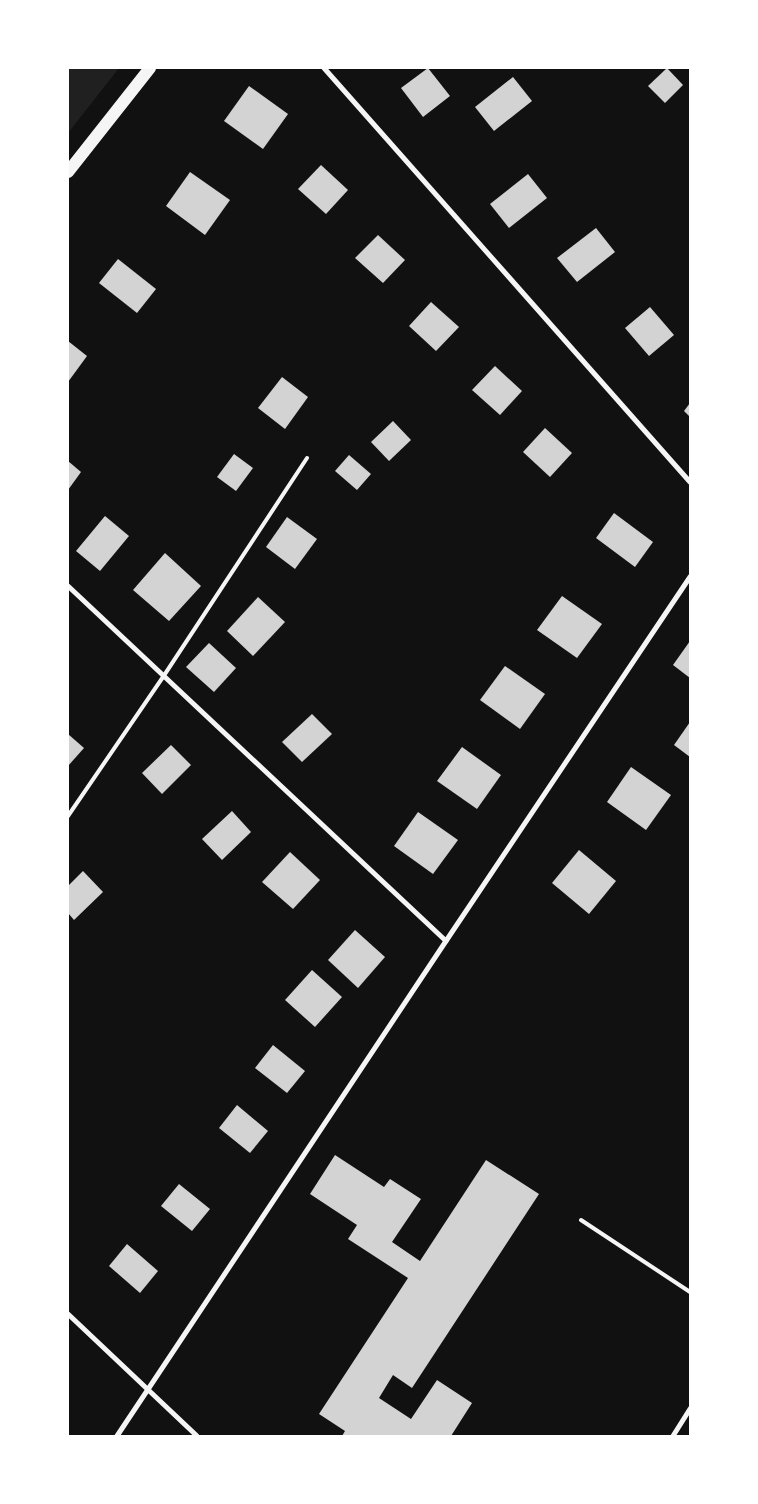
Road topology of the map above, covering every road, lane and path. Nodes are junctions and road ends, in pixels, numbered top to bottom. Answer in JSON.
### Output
{"nodes":[{"id":1,"x":150,"y":68,"type":"edge"},
{"id":2,"x":324,"y":68,"type":"edge"},
{"id":3,"x":68,"y":172,"type":"edge"},
{"id":4,"x":308,"y":458,"type":"dead end"},
{"id":5,"x":690,"y":482,"type":"edge"},
{"id":6,"x":690,"y":578,"type":"edge"},
{"id":7,"x":68,"y":586,"type":"edge"},
{"id":8,"x":163,"y":677,"type":"junction"},
{"id":9,"x":68,"y":816,"type":"edge"},
{"id":10,"x":446,"y":941,"type":"junction"},
{"id":11,"x":581,"y":1220,"type":"dead end"},
{"id":12,"x":690,"y":1292,"type":"edge"},
{"id":13,"x":68,"y":1314,"type":"edge"},
{"id":14,"x":149,"y":1390,"type":"junction"},
{"id":15,"x":690,"y":1409,"type":"edge"},
{"id":16,"x":117,"y":1436,"type":"edge"},
{"id":17,"x":197,"y":1436,"type":"edge"},
{"id":18,"x":673,"y":1436,"type":"edge"}],
"edges":[{"from":1,"to":3,"type":"main road"},
{"from":2,"to":5,"type":"street"},
{"from":4,"to":8,"type":"lane"},
{"from":6,"to":10,"type":"street"},
{"from":7,"to":8,"type":"street"},
{"from":8,"to":9,"type":"lane"},
{"from":8,"to":10,"type":"street"},
{"from":10,"to":14,"type":"street"},
{"from":11,"to":12,"type":"lane"},
{"from":13,"to":14,"type":"street"},
{"from":14,"to":16,"type":"street"},
{"from":14,"to":17,"type":"street"},
{"from":15,"to":18,"type":"street"}]}
